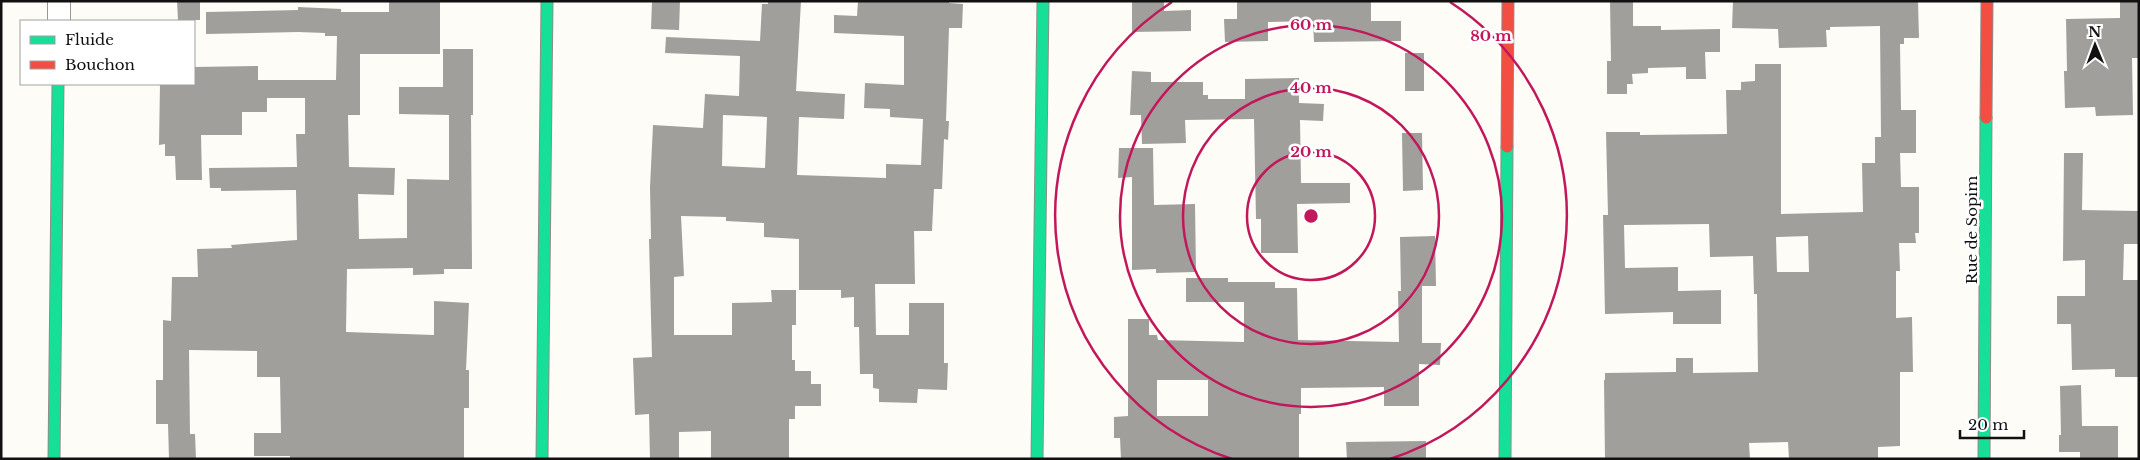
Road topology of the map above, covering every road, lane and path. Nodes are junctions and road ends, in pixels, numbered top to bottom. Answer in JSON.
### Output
{"nodes":[{"id":1,"x":59,"y":1,"type":"edge"},
{"id":2,"x":547,"y":1,"type":"edge"},
{"id":3,"x":1043,"y":1,"type":"edge"},
{"id":4,"x":1508,"y":1,"type":"edge"},
{"id":5,"x":1987,"y":1,"type":"edge"},
{"id":6,"x":58,"y":20,"type":"edge"},
{"id":7,"x":58,"y":85,"type":"edge"},
{"id":8,"x":54,"y":459,"type":"edge"},
{"id":9,"x":542,"y":459,"type":"edge"},
{"id":10,"x":1037,"y":459,"type":"edge"},
{"id":11,"x":1505,"y":459,"type":"edge"},
{"id":12,"x":1984,"y":459,"type":"edge"}],
"edges":[{"from":1,"to":6,"type":"street"},
{"from":2,"to":9,"type":"street"},
{"from":3,"to":10,"type":"street"},
{"from":4,"to":11,"type":"street"},
{"from":5,"to":12,"type":"street","name":"Rue de Sopim"},
{"from":7,"to":8,"type":"street"}]}
